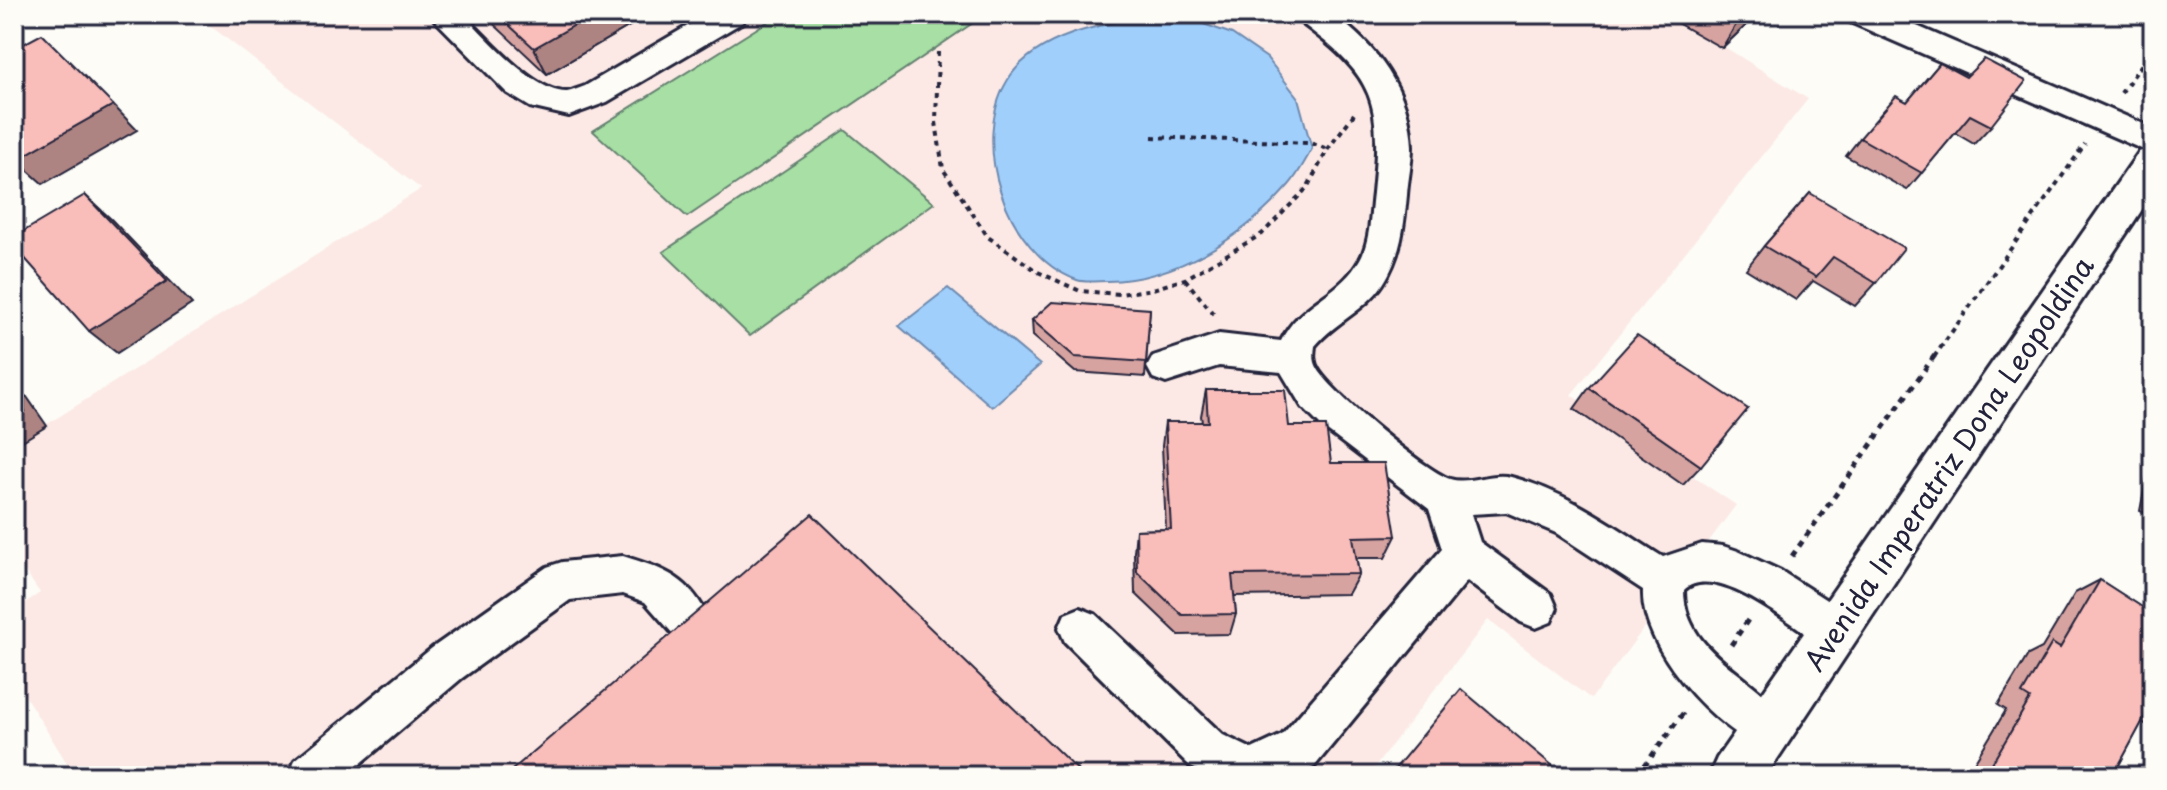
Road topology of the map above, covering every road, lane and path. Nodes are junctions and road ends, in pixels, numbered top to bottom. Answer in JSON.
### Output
{"nodes":[{"id":1,"x":444,"y":14,"type":"edge"},
{"id":2,"x":732,"y":14,"type":"edge"},
{"id":3,"x":1311,"y":14,"type":"edge"},
{"id":4,"x":1861,"y":14,"type":"edge"},
{"id":5,"x":2153,"y":49,"type":"edge"},
{"id":6,"x":938,"y":52,"type":"dead end"},
{"id":7,"x":1379,"y":82,"type":"junction"},
{"id":8,"x":2102,"y":120,"type":"junction"},
{"id":9,"x":1152,"y":137,"type":"dead end"},
{"id":10,"x":2153,"y":142,"type":"edge"},
{"id":11,"x":1328,"y":149,"type":"junction"},
{"id":12,"x":2153,"y":162,"type":"edge"},
{"id":13,"x":1295,"y":358,"type":"junction"},
{"id":14,"x":1166,"y":367,"type":"dead end"},
{"id":15,"x":1445,"y":498,"type":"junction"},
{"id":16,"x":1464,"y":554,"type":"junction"},
{"id":17,"x":1665,"y":581,"type":"junction"},
{"id":18,"x":1769,"y":587,"type":"junction"},
{"id":19,"x":1536,"y":608,"type":"dead end"},
{"id":20,"x":689,"y":621,"type":"edge"},
{"id":21,"x":1080,"y":628,"type":"dead end"},
{"id":22,"x":1835,"y":629,"type":"junction"},
{"id":23,"x":1709,"y":679,"type":"junction"},
{"id":24,"x":1751,"y":761,"type":"edge"},
{"id":25,"x":311,"y":776,"type":"edge"},
{"id":26,"x":1637,"y":776,"type":"edge"}],
"edges":[{"from":1,"to":2,"type":"lane"},
{"from":3,"to":7,"type":"lane"},
{"from":4,"to":8,"type":"lane"},
{"from":5,"to":8,"type":"path"},
{"from":6,"to":11,"type":"path"},
{"from":7,"to":11,"type":"path"},
{"from":7,"to":13,"type":"lane"},
{"from":8,"to":10,"type":"lane"},
{"from":8,"to":18,"type":"path"},
{"from":9,"to":11,"type":"path"},
{"from":12,"to":22,"type":"main road","name":"Avenida Imperatriz Dona Leopoldina"},
{"from":13,"to":14,"type":"lane"},
{"from":13,"to":15,"type":"lane"},
{"from":15,"to":16,"type":"lane"},
{"from":15,"to":17,"type":"lane"},
{"from":16,"to":19,"type":"lane"},
{"from":16,"to":21,"type":"lane"},
{"from":17,"to":18,"type":"lane"},
{"from":17,"to":23,"type":"lane"},
{"from":18,"to":22,"type":"lane"},
{"from":18,"to":23,"type":"path"},
{"from":20,"to":25,"type":"lane"},
{"from":22,"to":24,"type":"main road","name":"Avenida Imperatriz Dona Leopoldina"},
{"from":23,"to":24,"type":"lane"},
{"from":23,"to":26,"type":"path"}]}
